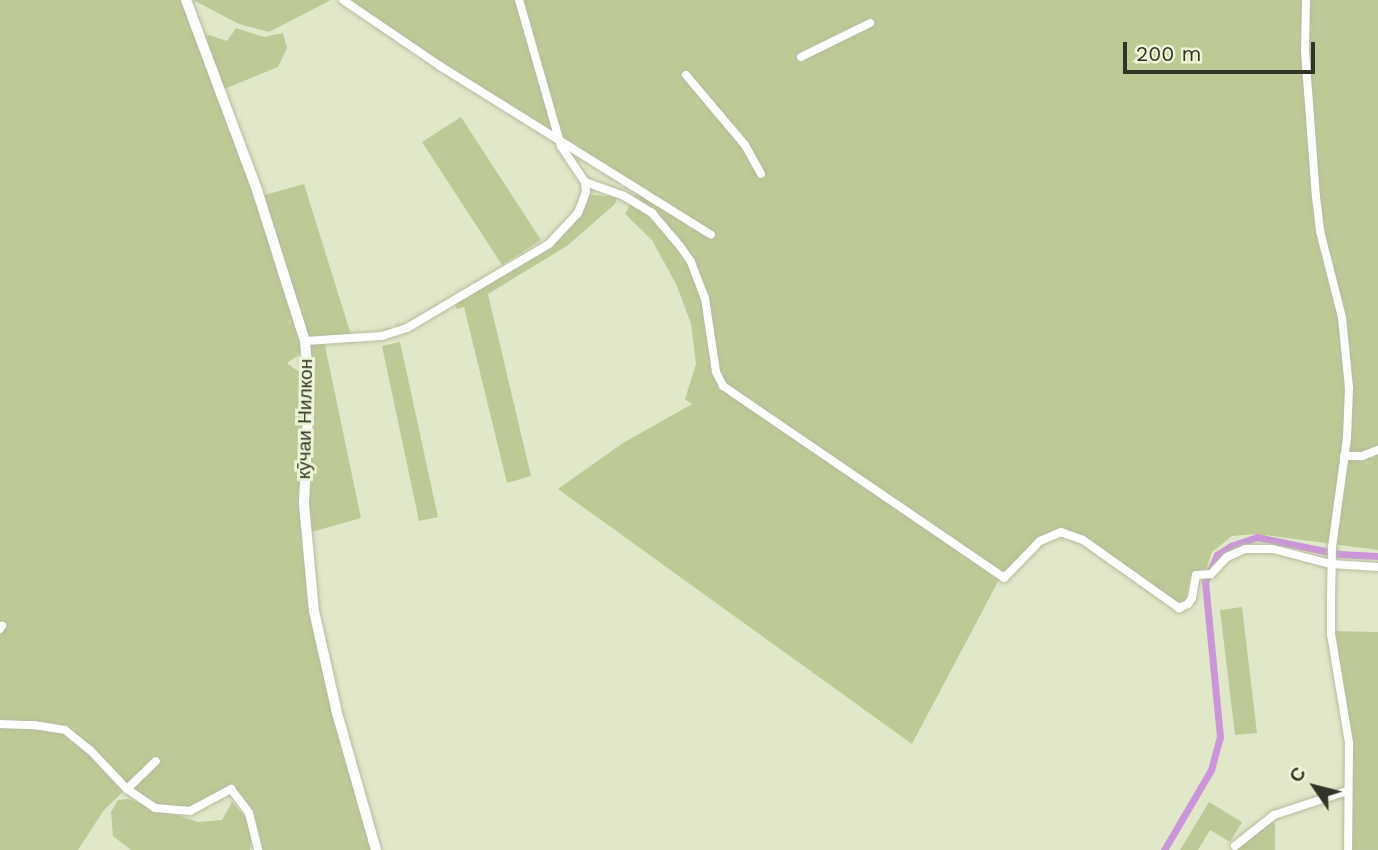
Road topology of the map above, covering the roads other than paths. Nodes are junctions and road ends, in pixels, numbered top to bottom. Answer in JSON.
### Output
{"nodes":[{"id":1,"x":186,"y":0,"type":"edge"},
{"id":2,"x":343,"y":0,"type":"edge"},
{"id":3,"x":519,"y":0,"type":"edge"},
{"id":4,"x":1306,"y":0,"type":"edge"},
{"id":5,"x":870,"y":23,"type":"dead end"},
{"id":6,"x":802,"y":57,"type":"dead end"},
{"id":7,"x":686,"y":75,"type":"dead end"},
{"id":8,"x":559,"y":140,"type":"junction"},
{"id":9,"x":761,"y":174,"type":"dead end"},
{"id":10,"x":586,"y":182,"type":"junction"},
{"id":11,"x":711,"y":235,"type":"dead end"},
{"id":12,"x":305,"y":341,"type":"junction"},
{"id":13,"x":1378,"y":450,"type":"edge"},
{"id":14,"x":1344,"y":456,"type":"junction"},
{"id":15,"x":1331,"y":562,"type":"junction"},
{"id":16,"x":1378,"y":567,"type":"edge"},
{"id":17,"x":0,"y":724,"type":"edge"},
{"id":18,"x":156,"y":761,"type":"dead end"},
{"id":19,"x":127,"y":789,"type":"junction"},
{"id":20,"x":1347,"y":791,"type":"junction"},
{"id":21,"x":1234,"y":846,"type":"dead end"},
{"id":22,"x":258,"y":850,"type":"edge"},
{"id":23,"x":376,"y":850,"type":"edge"},
{"id":24,"x":1348,"y":850,"type":"edge"}],
"edges":[{"from":1,"to":12,"type":"street","name":"кӯчаи Нилкон"},
{"from":2,"to":8,"type":"street"},
{"from":3,"to":8,"type":"street"},
{"from":4,"to":14,"type":"street"},
{"from":5,"to":6,"type":"street"},
{"from":7,"to":9,"type":"street"},
{"from":8,"to":10,"type":"street"},
{"from":8,"to":11,"type":"street"},
{"from":10,"to":12,"type":"street"},
{"from":10,"to":15,"type":"street"},
{"from":12,"to":23,"type":"street","name":"кӯчаи Нилкон"},
{"from":13,"to":14,"type":"street"},
{"from":14,"to":15,"type":"street"},
{"from":15,"to":16,"type":"street"},
{"from":15,"to":20,"type":"street"},
{"from":17,"to":19,"type":"street"},
{"from":18,"to":19,"type":"street"},
{"from":19,"to":22,"type":"street"},
{"from":20,"to":21,"type":"street"},
{"from":20,"to":24,"type":"street"}]}
